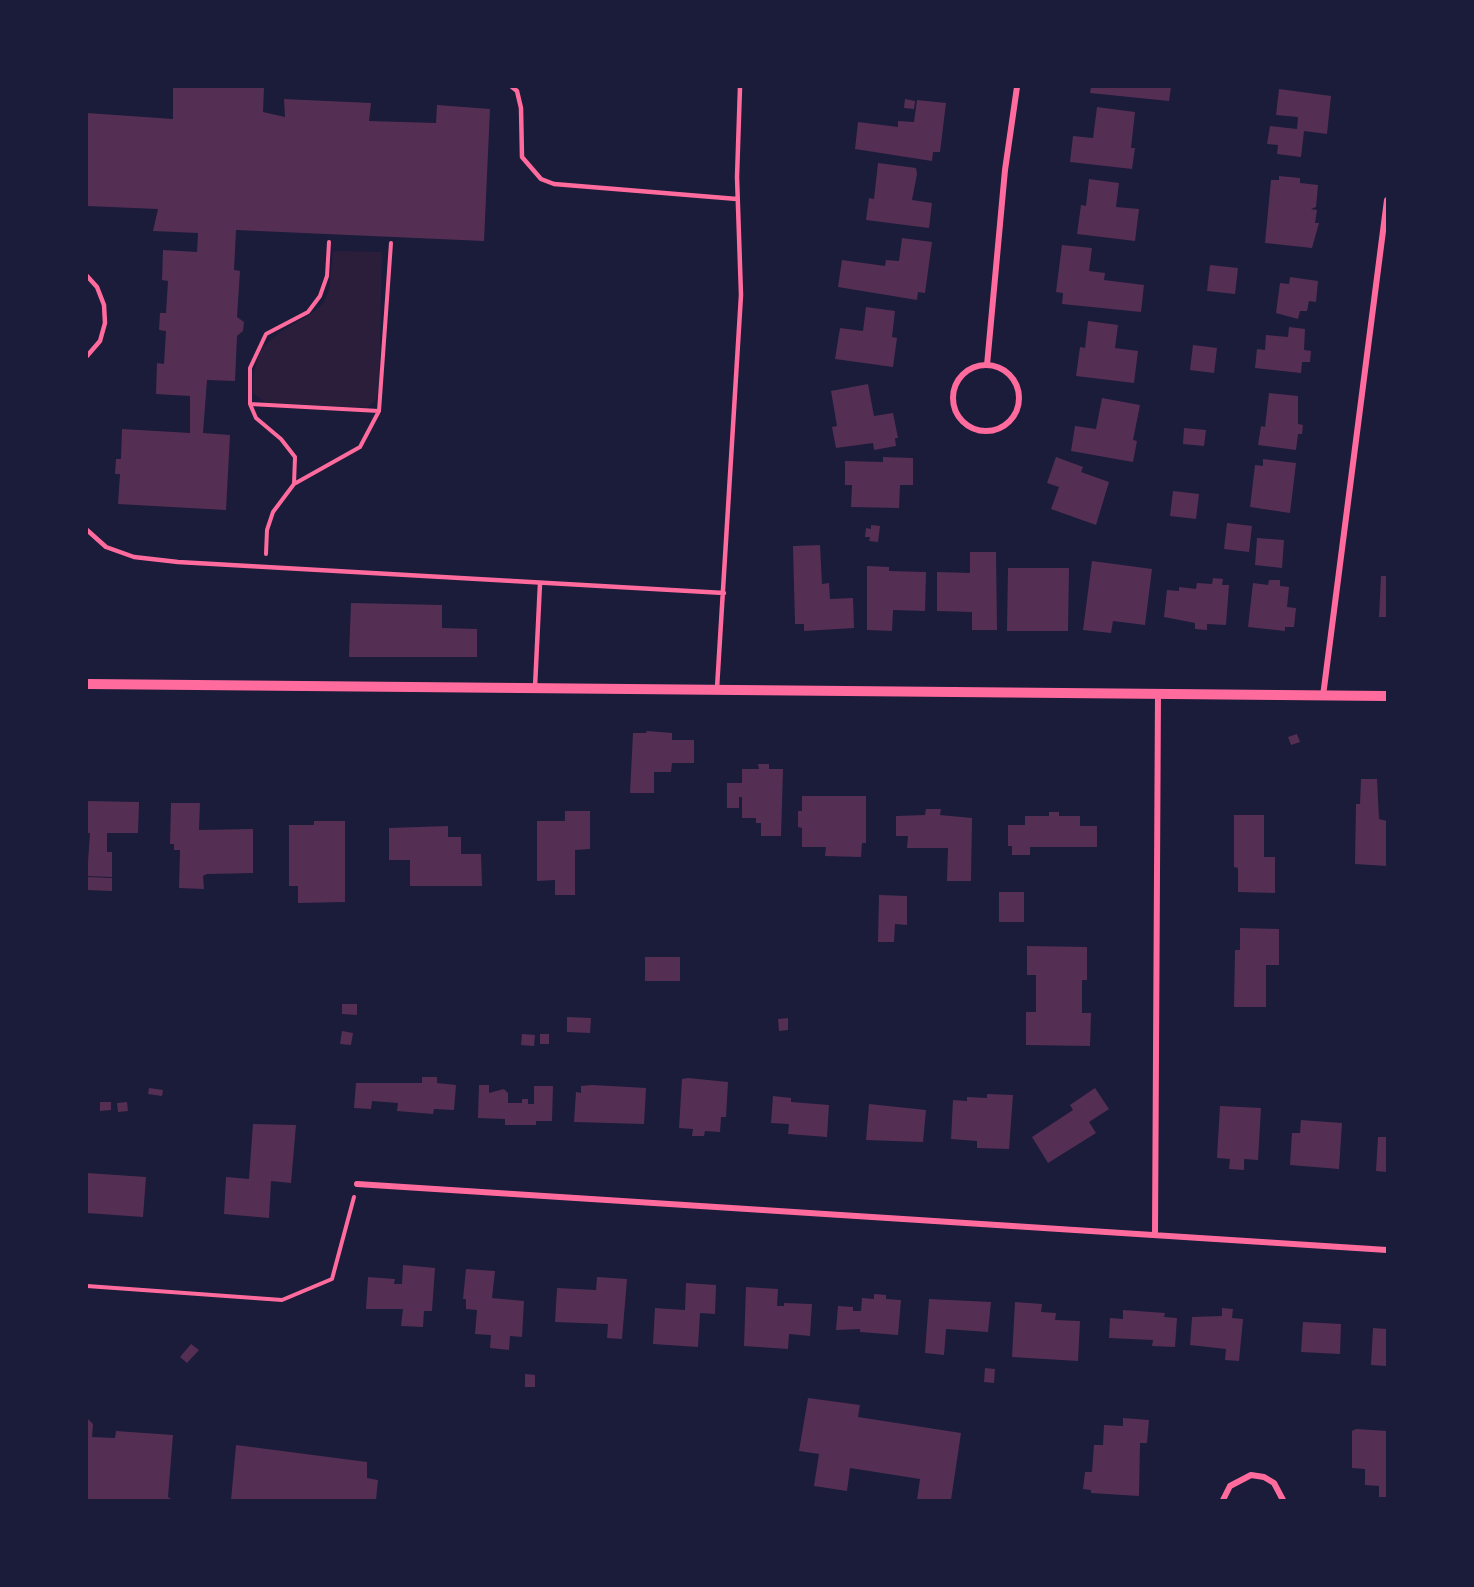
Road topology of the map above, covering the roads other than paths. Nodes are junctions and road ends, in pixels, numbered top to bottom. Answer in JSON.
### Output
{"nodes":[{"id":1,"x":512,"y":87,"type":"edge"},
{"id":2,"x":740,"y":87,"type":"edge"},
{"id":3,"x":1017,"y":87,"type":"edge"},
{"id":4,"x":737,"y":199,"type":"junction"},
{"id":5,"x":1387,"y":200,"type":"edge"},
{"id":6,"x":87,"y":276,"type":"edge"},
{"id":7,"x":87,"y":356,"type":"edge"},
{"id":8,"x":987,"y":364,"type":"junction"},
{"id":9,"x":87,"y":530,"type":"edge"},
{"id":10,"x":540,"y":583,"type":"junction"},
{"id":11,"x":724,"y":593,"type":"junction"},
{"id":12,"x":87,"y":684,"type":"edge"},
{"id":13,"x":535,"y":687,"type":"junction"},
{"id":14,"x":717,"y":688,"type":"junction"},
{"id":15,"x":1158,"y":692,"type":"junction"},
{"id":16,"x":1323,"y":696,"type":"junction"},
{"id":17,"x":1387,"y":696,"type":"edge"},
{"id":18,"x":357,"y":1185,"type":"road end"},
{"id":19,"x":1155,"y":1233,"type":"junction"},
{"id":20,"x":1387,"y":1250,"type":"edge"},
{"id":21,"x":1223,"y":1500,"type":"edge"},
{"id":22,"x":1283,"y":1500,"type":"edge"}],
"edges":[{"from":1,"to":4,"type":"lane"},
{"from":2,"to":4,"type":"lane"},
{"from":3,"to":8,"type":"street"},
{"from":4,"to":11,"type":"lane"},
{"from":5,"to":16,"type":"street"},
{"from":6,"to":7,"type":"lane"},
{"from":8,"to":8,"type":"street"},
{"from":9,"to":10,"type":"lane"},
{"from":10,"to":11,"type":"lane"},
{"from":10,"to":13,"type":"lane"},
{"from":11,"to":14,"type":"lane"},
{"from":12,"to":13,"type":"street"},
{"from":13,"to":14,"type":"street"},
{"from":14,"to":15,"type":"street"},
{"from":15,"to":16,"type":"street"},
{"from":15,"to":19,"type":"street"},
{"from":16,"to":17,"type":"street"},
{"from":18,"to":19,"type":"street"},
{"from":19,"to":20,"type":"street"},
{"from":21,"to":22,"type":"street"}]}
